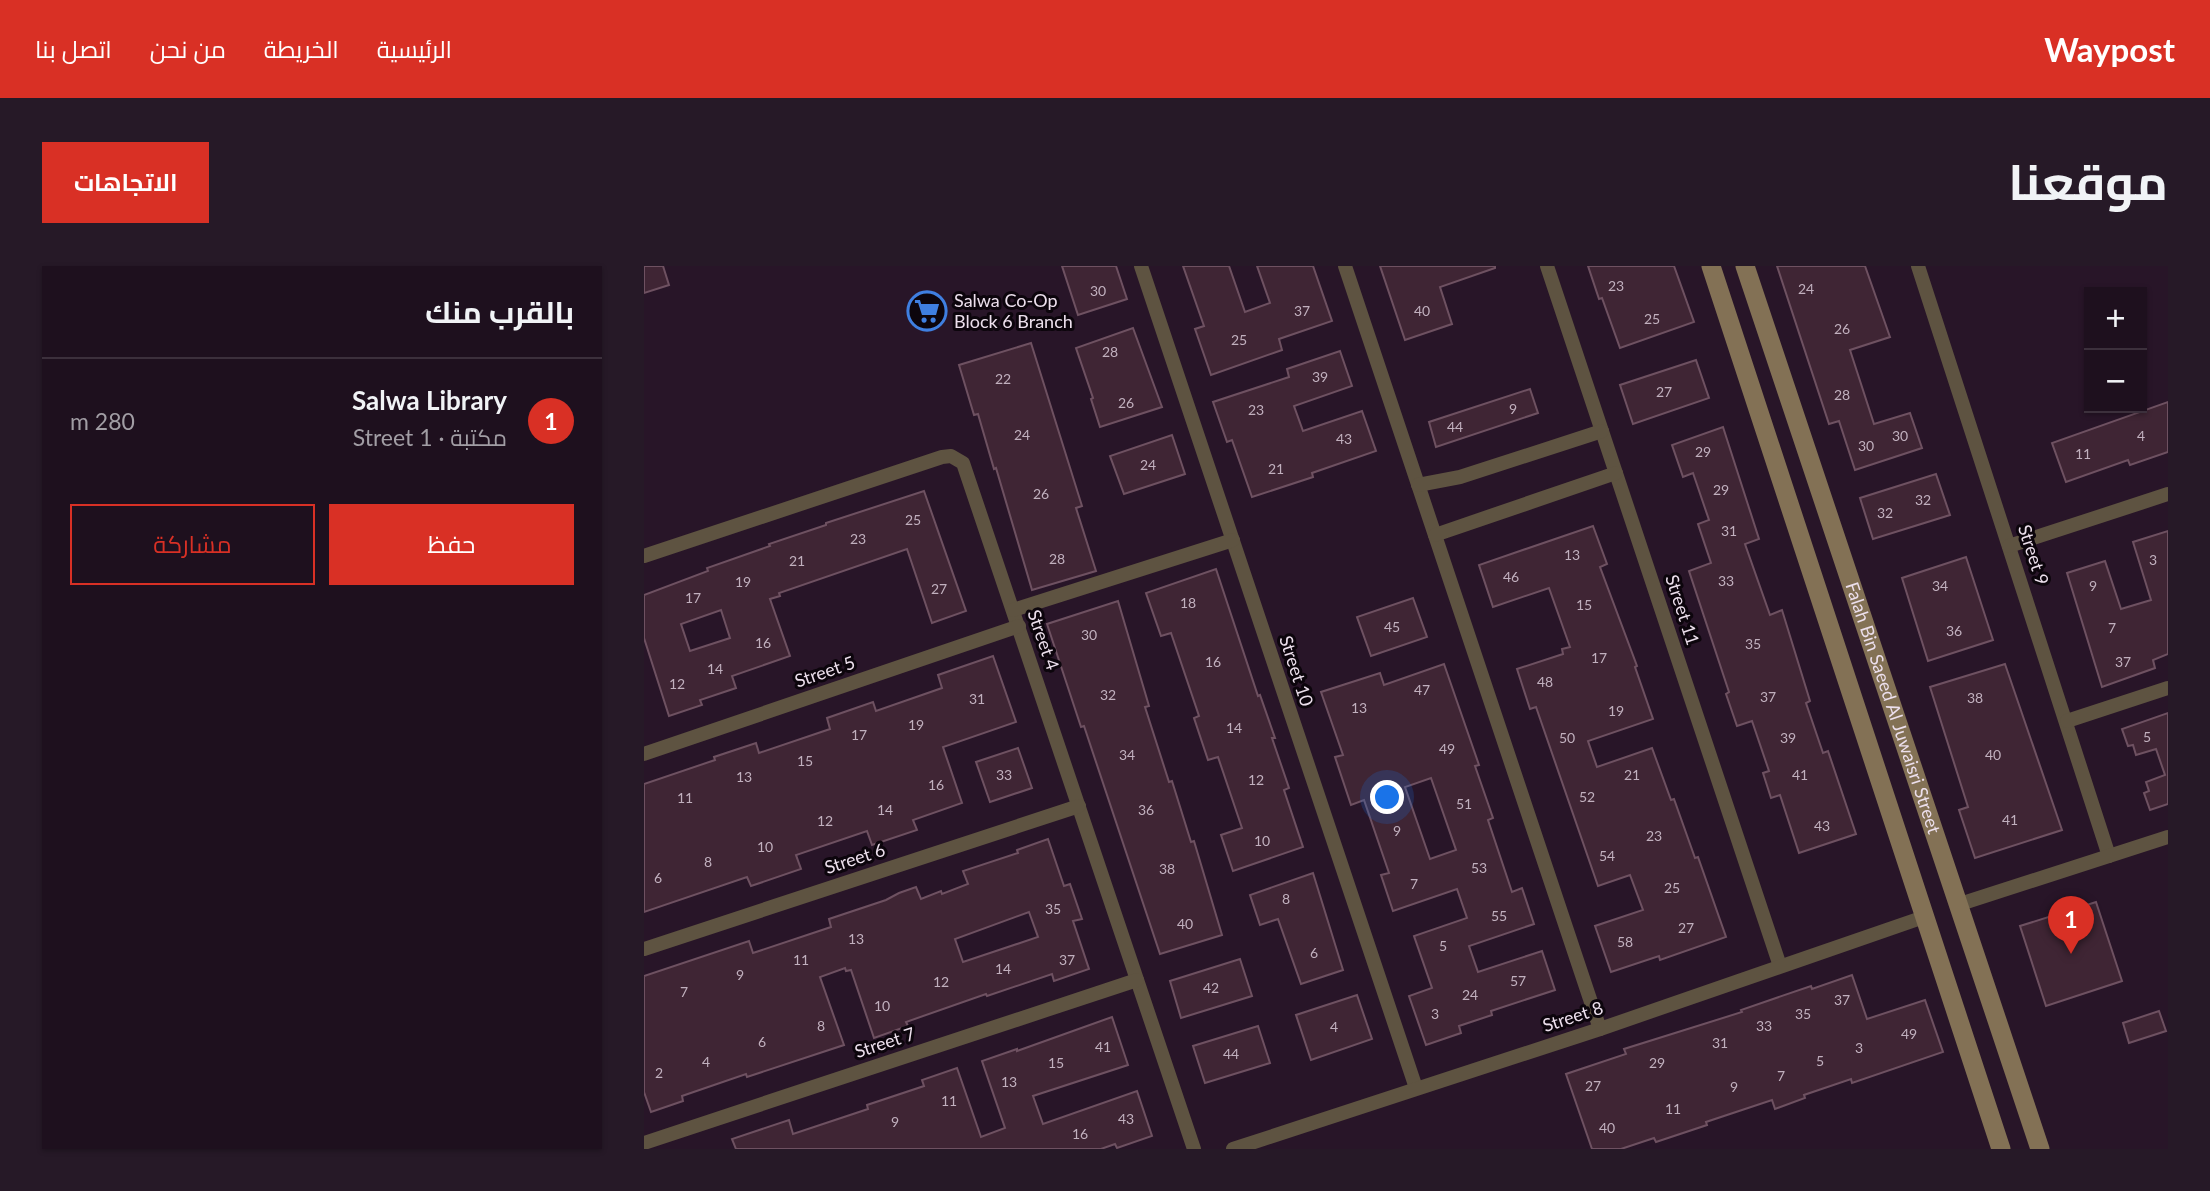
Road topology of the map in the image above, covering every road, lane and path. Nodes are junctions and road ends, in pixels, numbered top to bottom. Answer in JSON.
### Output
{"nodes":[{"id":1,"x":1141,"y":266,"type":"edge"},
{"id":2,"x":1345,"y":266,"type":"edge"},
{"id":3,"x":1547,"y":266,"type":"edge"},
{"id":4,"x":1711,"y":266,"type":"edge"},
{"id":5,"x":1745,"y":266,"type":"edge"},
{"id":6,"x":1917,"y":266,"type":"edge"},
{"id":7,"x":1602,"y":431,"type":"junction"},
{"id":8,"x":1616,"y":473,"type":"junction"},
{"id":9,"x":1419,"y":485,"type":"junction"},
{"id":10,"x":2168,"y":494,"type":"edge"},
{"id":11,"x":1435,"y":535,"type":"junction"},
{"id":12,"x":1233,"y":540,"type":"junction"},
{"id":13,"x":2009,"y":546,"type":"junction"},
{"id":14,"x":644,"y":556,"type":"edge"},
{"id":15,"x":1013,"y":610,"type":"junction"},
{"id":16,"x":1018,"y":626,"type":"junction"},
{"id":17,"x":2168,"y":688,"type":"edge"},
{"id":18,"x":1893,"y":708,"type":"junction"},
{"id":19,"x":1859,"y":716,"type":"junction"},
{"id":20,"x":2067,"y":721,"type":"junction"},
{"id":21,"x":644,"y":754,"type":"edge"},
{"id":22,"x":1079,"y":806,"type":"junction"},
{"id":23,"x":2168,"y":837,"type":"edge"},
{"id":24,"x":2109,"y":856,"type":"junction"},
{"id":25,"x":1957,"y":905,"type":"junction"},
{"id":26,"x":1924,"y":917,"type":"junction"},
{"id":27,"x":644,"y":949,"type":"edge"},
{"id":28,"x":1780,"y":967,"type":"junction"},
{"id":29,"x":1137,"y":980,"type":"junction"},
{"id":30,"x":1600,"y":1029,"type":"junction"},
{"id":31,"x":1416,"y":1088,"type":"junction"},
{"id":32,"x":644,"y":1143,"type":"edge"},
{"id":33,"x":1194,"y":1149,"type":"edge"},
{"id":34,"x":1233,"y":1149,"type":"edge"},
{"id":35,"x":2001,"y":1149,"type":"edge"},
{"id":36,"x":2040,"y":1149,"type":"edge"}],
"edges":[{"from":1,"to":12,"type":"street","name":"Street 10"},
{"from":2,"to":9,"type":"street"},
{"from":3,"to":7,"type":"street","name":"Street 11"},
{"from":4,"to":19,"type":"street","name":"Falah Bin Saeed Al Juwaisri Street"},
{"from":5,"to":18,"type":"street","name":"Falah Bin Saeed Al Juwaisri Street"},
{"from":6,"to":13,"type":"street","name":"Street 9"},
{"from":7,"to":8,"type":"street","name":"Street 11"},
{"from":7,"to":9,"type":"street"},
{"from":8,"to":11,"type":"street"},
{"from":8,"to":28,"type":"street","name":"Street 11"},
{"from":9,"to":11,"type":"street"},
{"from":10,"to":13,"type":"street"},
{"from":11,"to":30,"type":"street"},
{"from":12,"to":15,"type":"street"},
{"from":12,"to":31,"type":"street","name":"Street 10"},
{"from":13,"to":20,"type":"street","name":"Street 9"},
{"from":14,"to":15,"type":"street","name":"Street 4"},
{"from":15,"to":16,"type":"street","name":"Street 4"},
{"from":16,"to":21,"type":"street","name":"Street 5"},
{"from":16,"to":22,"type":"street","name":"Street 4"},
{"from":17,"to":20,"type":"street"},
{"from":18,"to":19,"type":"street"},
{"from":18,"to":25,"type":"street","name":"Falah Bin Saeed Al Juwaisri Street"},
{"from":19,"to":26,"type":"street","name":"Falah Bin Saeed Al Juwaisri Street"},
{"from":20,"to":24,"type":"street","name":"Street 9"},
{"from":22,"to":27,"type":"street","name":"Street 6"},
{"from":22,"to":29,"type":"street","name":"Street 4"},
{"from":23,"to":24,"type":"street"},
{"from":24,"to":25,"type":"street"},
{"from":25,"to":36,"type":"street","name":"Falah Bin Saeed Al Juwaisri Street"},
{"from":26,"to":28,"type":"street","name":"Street 8"},
{"from":26,"to":35,"type":"street","name":"Falah Bin Saeed Al Juwaisri Street"},
{"from":28,"to":30,"type":"street","name":"Street 8"},
{"from":29,"to":32,"type":"street","name":"Street 7"},
{"from":29,"to":33,"type":"street","name":"Street 4"},
{"from":30,"to":31,"type":"street","name":"Street 8"},
{"from":31,"to":34,"type":"street","name":"Street 8"}]}
